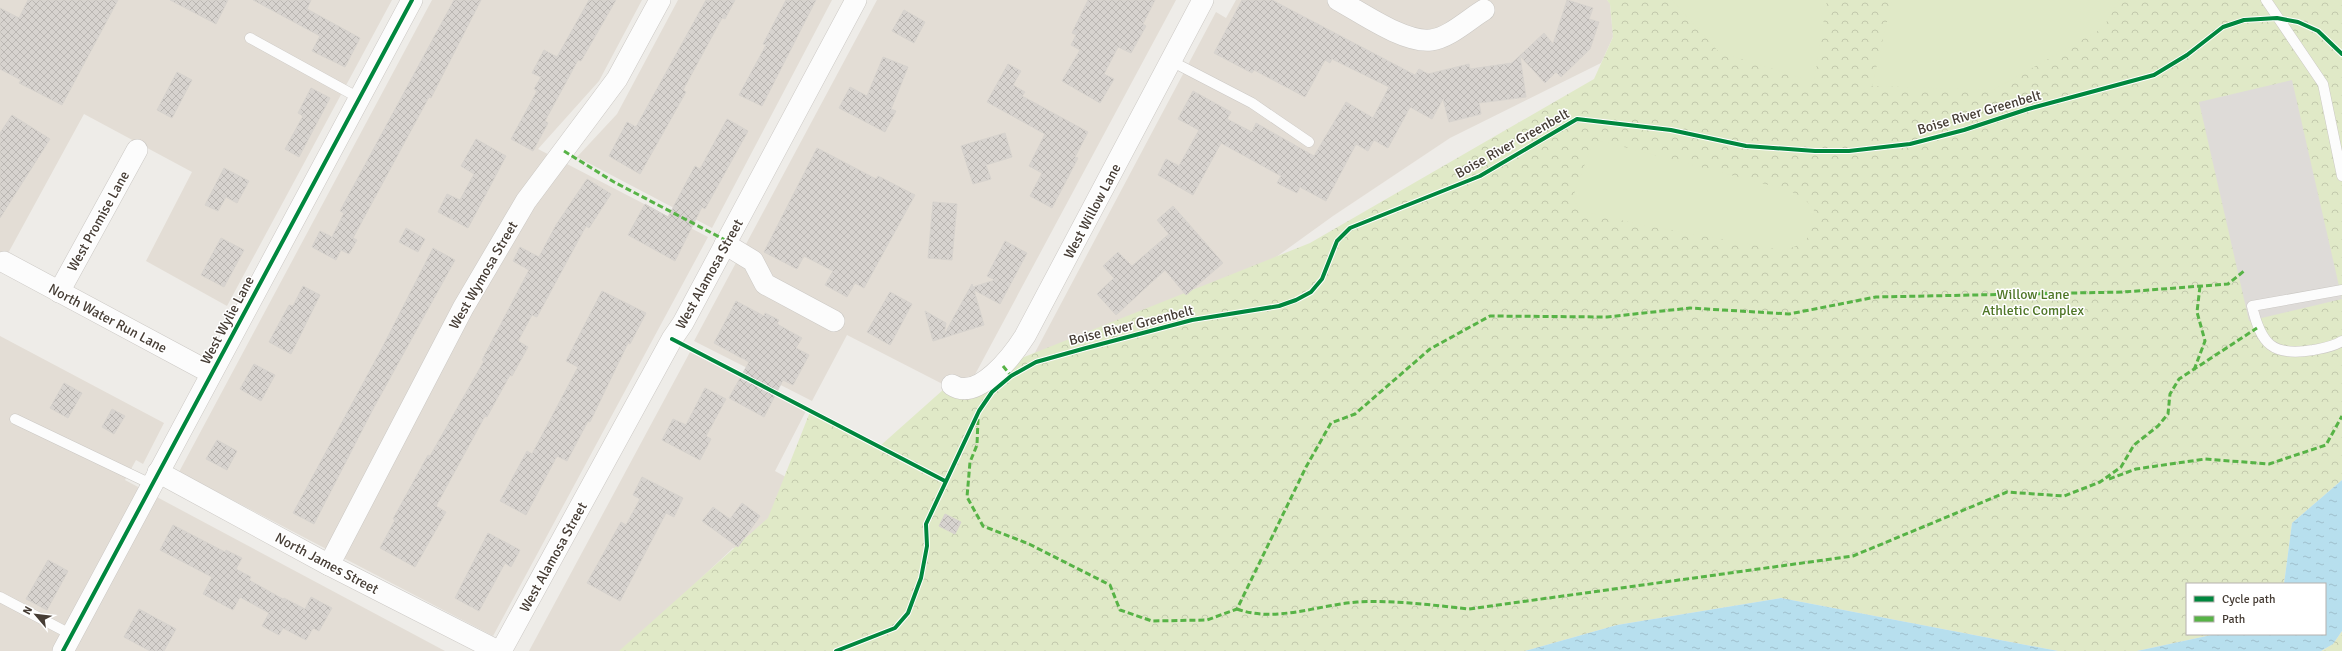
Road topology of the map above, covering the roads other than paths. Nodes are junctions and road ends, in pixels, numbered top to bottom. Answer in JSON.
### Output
{"nodes":[{"id":1,"x":412,"y":0,"type":"edge"},
{"id":2,"x":660,"y":0,"type":"edge"},
{"id":3,"x":856,"y":0,"type":"edge"},
{"id":4,"x":1204,"y":0,"type":"edge"},
{"id":5,"x":1338,"y":0,"type":"edge"},
{"id":6,"x":2266,"y":0,"type":"edge"},
{"id":7,"x":1484,"y":10,"type":"dead end"},
{"id":8,"x":250,"y":38,"type":"dead end"},
{"id":9,"x":1171,"y":61,"type":"junction"},
{"id":10,"x":360,"y":98,"type":"junction"},
{"id":11,"x":1309,"y":142,"type":"dead end"},
{"id":12,"x":137,"y":150,"type":"dead end"},
{"id":13,"x":2342,"y":176,"type":"edge"},
{"id":14,"x":725,"y":244,"type":"junction"},
{"id":15,"x":4,"y":262,"type":"dead end"},
{"id":16,"x":2342,"y":290,"type":"edge"},
{"id":17,"x":59,"y":292,"type":"junction"},
{"id":18,"x":834,"y":322,"type":"dead end"},
{"id":19,"x":2342,"y":341,"type":"edge"},
{"id":20,"x":211,"y":373,"type":"junction"},
{"id":21,"x":952,"y":385,"type":"dead end"},
{"id":22,"x":16,"y":419,"type":"dead end"},
{"id":23,"x":154,"y":478,"type":"junction"},
{"id":24,"x":329,"y":565,"type":"junction"},
{"id":25,"x":0,"y":597,"type":"edge"},
{"id":26,"x":67,"y":643,"type":"edge"},
{"id":27,"x":498,"y":651,"type":"edge"},
{"id":28,"x":501,"y":651,"type":"edge"}],
"edges":[{"from":1,"to":10,"type":"street","name":"West Wylie Lane"},
{"from":2,"to":24,"type":"street","name":"West Wymosa Street"},
{"from":3,"to":14,"type":"street","name":"West Alamosa Street"},
{"from":4,"to":9,"type":"street","name":"West Willow Lane"},
{"from":5,"to":7,"type":"street"},
{"from":6,"to":13,"type":"lane"},
{"from":8,"to":10,"type":"lane"},
{"from":9,"to":11,"type":"lane"},
{"from":9,"to":21,"type":"street","name":"West Willow Lane"},
{"from":10,"to":20,"type":"street","name":"West Wylie Lane"},
{"from":12,"to":17,"type":"street","name":"West Promise Lane"},
{"from":14,"to":18,"type":"street"},
{"from":14,"to":28,"type":"street","name":"West Alamosa Street"},
{"from":15,"to":17,"type":"street","name":"North Water Run Lane"},
{"from":16,"to":19,"type":"lane"},
{"from":17,"to":20,"type":"street","name":"North Water Run Lane"},
{"from":20,"to":23,"type":"street","name":"West Wylie Lane"},
{"from":22,"to":23,"type":"lane"},
{"from":23,"to":24,"type":"street","name":"North James Street"},
{"from":23,"to":26,"type":"street","name":"West Wylie Lane"},
{"from":24,"to":27,"type":"street","name":"North James Street"},
{"from":25,"to":26,"type":"lane"}]}
